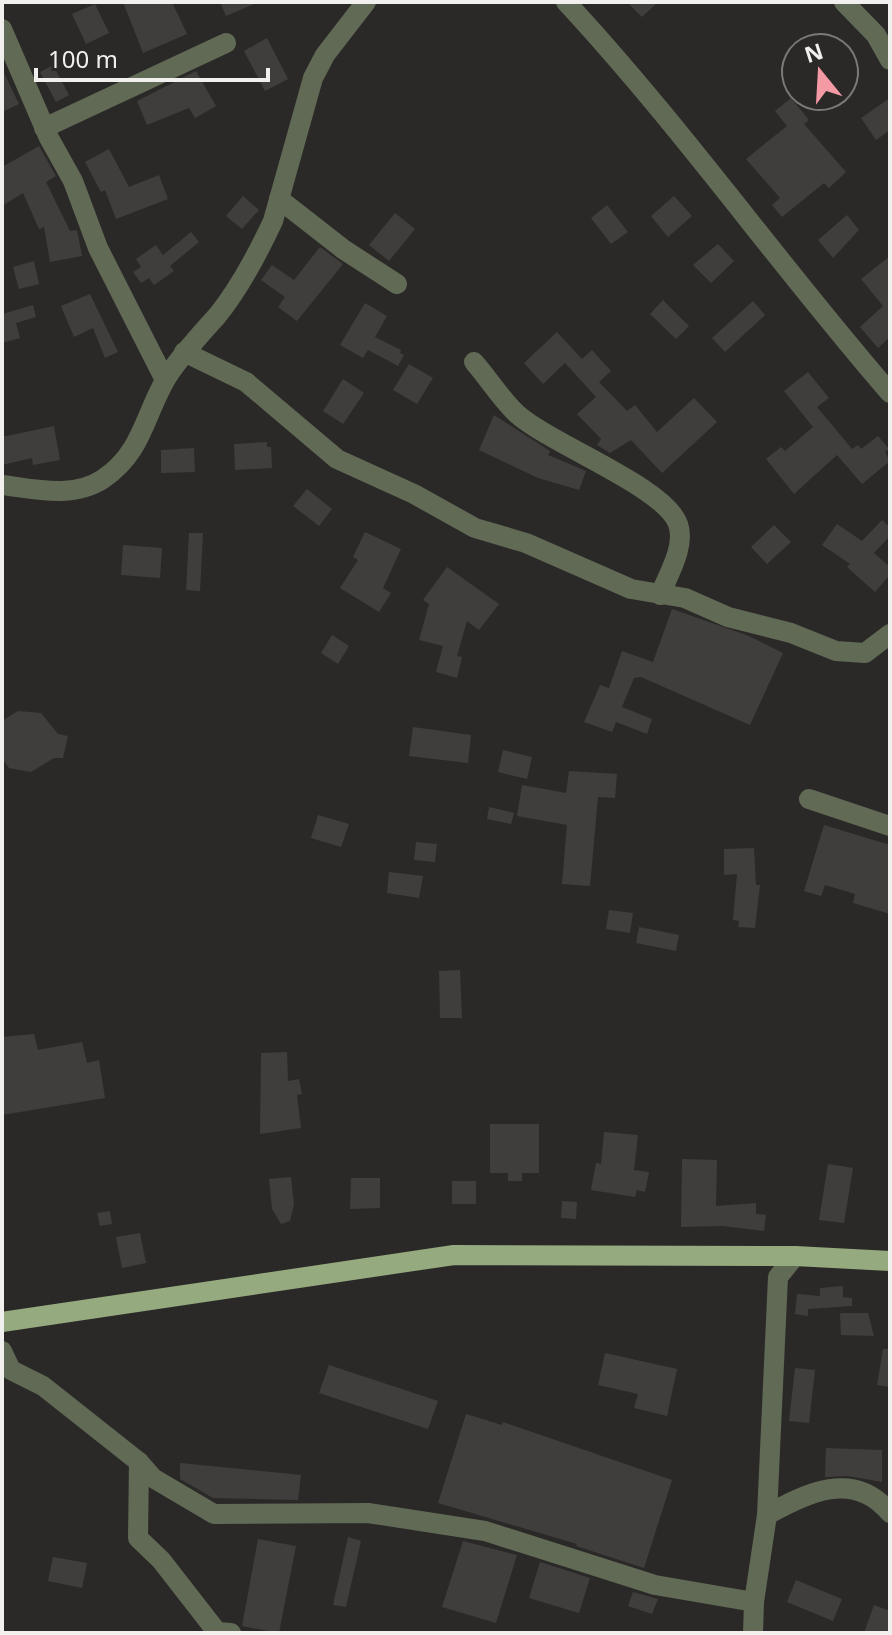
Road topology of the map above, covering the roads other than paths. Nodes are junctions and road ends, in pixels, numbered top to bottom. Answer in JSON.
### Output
{"nodes":[{"id":1,"x":366,"y":2,"type":"edge"},
{"id":2,"x":566,"y":2,"type":"edge"},
{"id":3,"x":844,"y":2,"type":"edge"},
{"id":4,"x":2,"y":29,"type":"edge"},
{"id":5,"x":883,"y":29,"type":"edge"},
{"id":6,"x":226,"y":43,"type":"dead end"},
{"id":7,"x":890,"y":60,"type":"edge"},
{"id":8,"x":44,"y":128,"type":"junction"},
{"id":9,"x":279,"y":199,"type":"junction"},
{"id":10,"x":397,"y":284,"type":"dead end"},
{"id":11,"x":184,"y":352,"type":"junction"},
{"id":12,"x":474,"y":362,"type":"dead end"},
{"id":13,"x":165,"y":380,"type":"junction"},
{"id":14,"x":890,"y":393,"type":"edge"},
{"id":15,"x":2,"y":485,"type":"edge"},
{"id":16,"x":660,"y":595,"type":"junction"},
{"id":17,"x":890,"y":634,"type":"edge"},
{"id":18,"x":809,"y":799,"type":"dead end"},
{"id":19,"x":890,"y":826,"type":"edge"},
{"id":20,"x":795,"y":1256,"type":"junction"},
{"id":21,"x":890,"y":1261,"type":"edge"},
{"id":22,"x":2,"y":1322,"type":"edge"},
{"id":23,"x":2,"y":1351,"type":"edge"},
{"id":24,"x":139,"y":1462,"type":"junction"},
{"id":25,"x":890,"y":1513,"type":"edge"},
{"id":26,"x":767,"y":1515,"type":"junction"},
{"id":27,"x":754,"y":1602,"type":"junction"},
{"id":28,"x":231,"y":1633,"type":"edge"},
{"id":29,"x":753,"y":1633,"type":"edge"}],
"edges":[{"from":1,"to":9,"type":"street"},
{"from":2,"to":14,"type":"street"},
{"from":3,"to":5,"type":"street"},
{"from":4,"to":8,"type":"street"},
{"from":5,"to":7,"type":"street"},
{"from":6,"to":8,"type":"street"},
{"from":8,"to":13,"type":"street"},
{"from":9,"to":10,"type":"street"},
{"from":9,"to":11,"type":"street"},
{"from":11,"to":13,"type":"street"},
{"from":11,"to":16,"type":"street"},
{"from":12,"to":16,"type":"street"},
{"from":13,"to":15,"type":"street"},
{"from":16,"to":17,"type":"street"},
{"from":18,"to":19,"type":"street"},
{"from":20,"to":21,"type":"main road"},
{"from":20,"to":22,"type":"main road"},
{"from":20,"to":26,"type":"street"},
{"from":23,"to":24,"type":"street"},
{"from":24,"to":27,"type":"street"},
{"from":24,"to":28,"type":"street"},
{"from":25,"to":26,"type":"street"},
{"from":26,"to":27,"type":"street"},
{"from":27,"to":29,"type":"street"}]}
